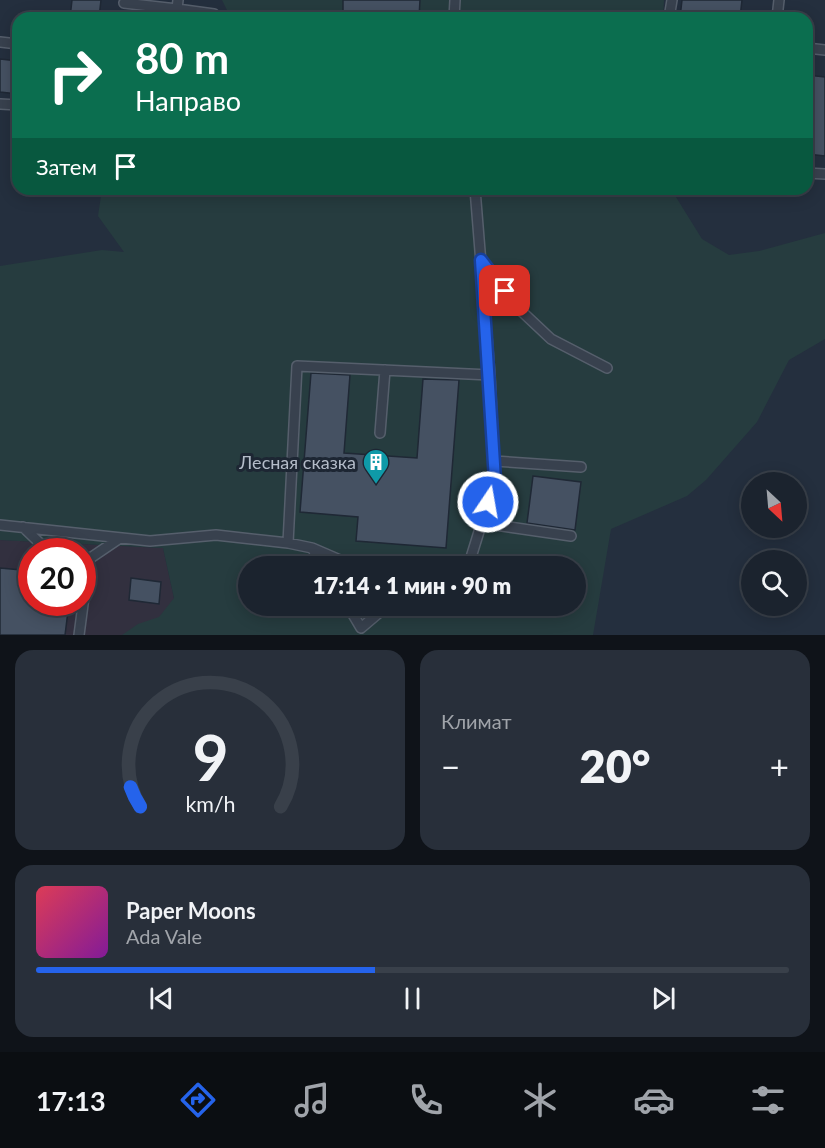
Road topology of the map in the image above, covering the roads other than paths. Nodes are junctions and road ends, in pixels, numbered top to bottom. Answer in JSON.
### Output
{"nodes":[{"id":1,"x":124,"y":3,"type":"dead end"},
{"id":2,"x":177,"y":4,"type":"edge"},
{"id":3,"x":207,"y":12,"type":"edge"},
{"id":4,"x":476,"y":195,"type":"edge"},
{"id":5,"x":481,"y":260,"type":"junction"},
{"id":6,"x":607,"y":368,"type":"dead end"},
{"id":7,"x":385,"y":370,"type":"junction"},
{"id":8,"x":490,"y":375,"type":"junction"},
{"id":9,"x":380,"y":434,"type":"dead end"},
{"id":10,"x":494,"y":461,"type":"junction"},
{"id":11,"x":580,"y":467,"type":"dead end"},
{"id":12,"x":481,"y":523,"type":"junction"},
{"id":13,"x":0,"y":525,"type":"edge"},
{"id":14,"x":23,"y":527,"type":"junction"},
{"id":15,"x":571,"y":536,"type":"dead end"},
{"id":16,"x":34,"y":538,"type":"edge"},
{"id":17,"x":120,"y":538,"type":"junction"},
{"id":18,"x":288,"y":543,"type":"junction"},
{"id":19,"x":312,"y":548,"type":"junction"},
{"id":20,"x":96,"y":553,"type":"edge"},
{"id":21,"x":317,"y":556,"type":"edge"},
{"id":22,"x":331,"y":556,"type":"edge"},
{"id":23,"x":471,"y":556,"type":"edge"},
{"id":24,"x":81,"y":616,"type":"edge"},
{"id":25,"x":354,"y":616,"type":"edge"},
{"id":26,"x":375,"y":616,"type":"edge"},
{"id":27,"x":79,"y":635,"type":"edge"}],
"edges":[{"from":1,"to":2,"type":"lane"},
{"from":2,"to":3,"type":"lane"},
{"from":4,"to":5,"type":"lane"},
{"from":5,"to":6,"type":"lane"},
{"from":5,"to":8,"type":"lane"},
{"from":7,"to":8,"type":"lane"},
{"from":7,"to":9,"type":"lane"},
{"from":7,"to":18,"type":"lane"},
{"from":8,"to":10,"type":"lane"},
{"from":10,"to":11,"type":"lane"},
{"from":10,"to":12,"type":"lane"},
{"from":12,"to":15,"type":"lane"},
{"from":12,"to":23,"type":"lane"},
{"from":13,"to":14,"type":"lane"},
{"from":14,"to":16,"type":"lane"},
{"from":14,"to":17,"type":"lane"},
{"from":17,"to":18,"type":"lane"},
{"from":17,"to":20,"type":"lane"},
{"from":18,"to":19,"type":"lane"},
{"from":19,"to":21,"type":"lane"},
{"from":19,"to":22,"type":"lane"},
{"from":24,"to":27,"type":"lane"},
{"from":25,"to":26,"type":"lane"}]}
